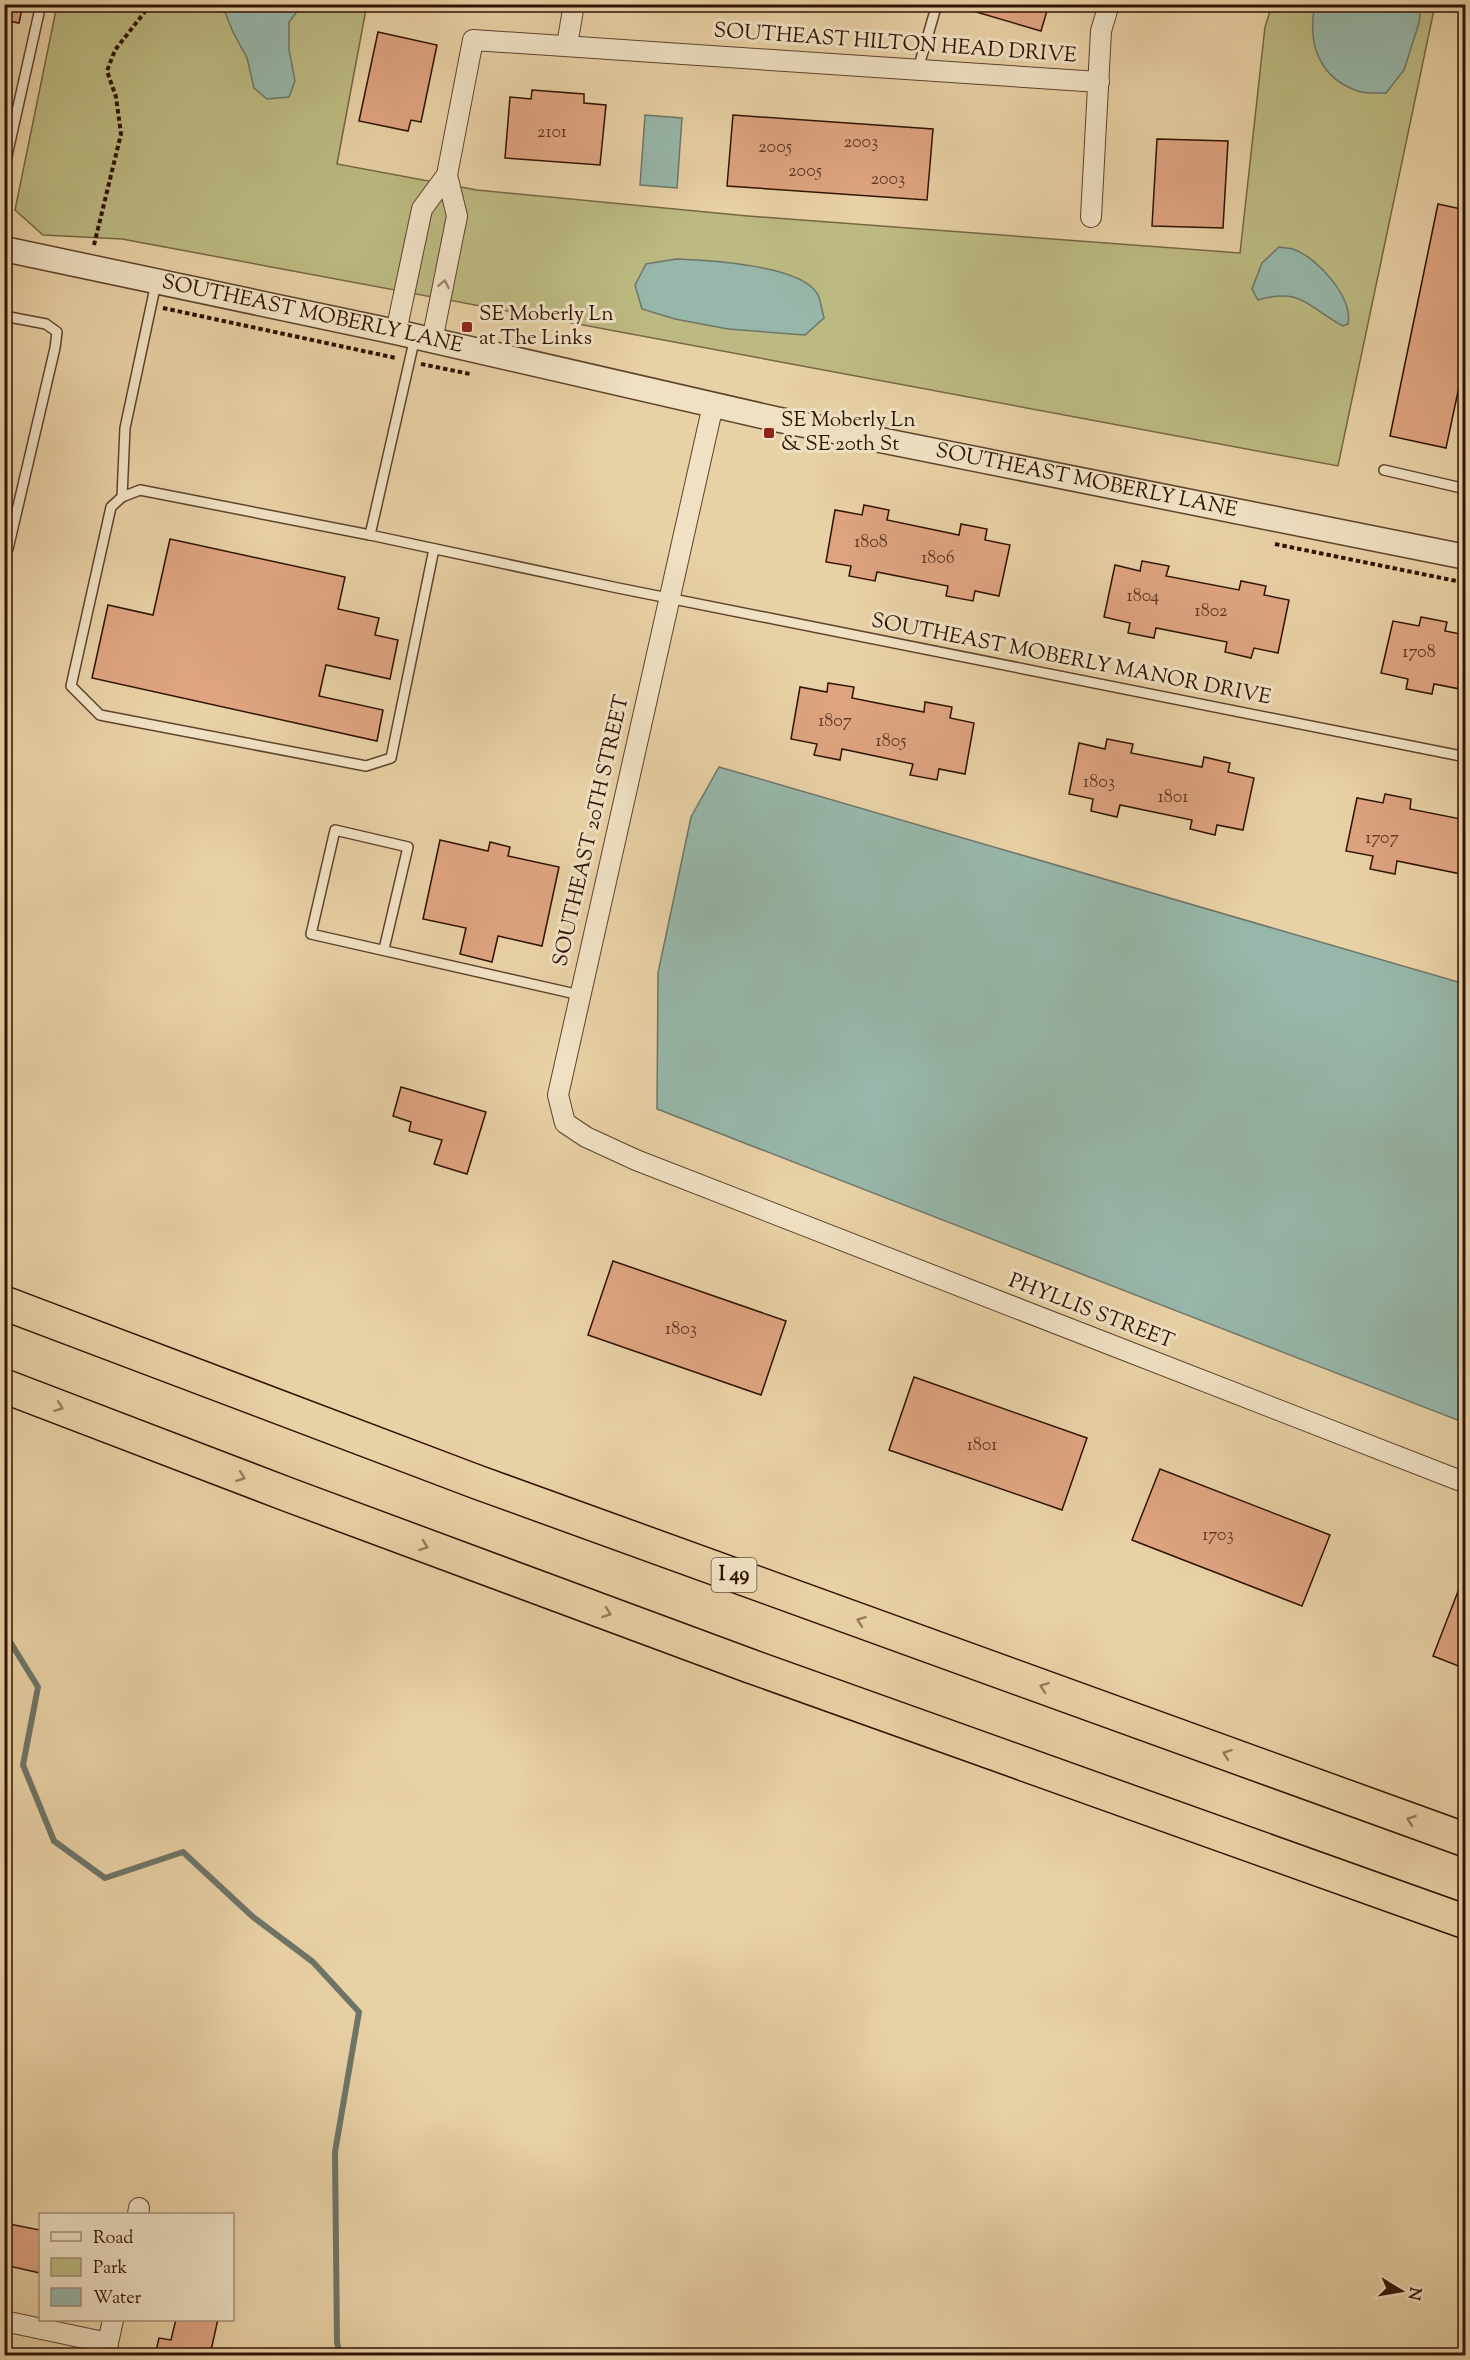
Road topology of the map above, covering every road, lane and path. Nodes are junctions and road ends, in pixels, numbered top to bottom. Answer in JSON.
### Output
{"nodes":[{"id":1,"x":41,"y":4,"type":"edge"},
{"id":2,"x":151,"y":4,"type":"edge"},
{"id":3,"x":574,"y":4,"type":"edge"},
{"id":4,"x":937,"y":4,"type":"edge"},
{"id":5,"x":1109,"y":4,"type":"edge"},
{"id":6,"x":567,"y":45,"type":"junction"},
{"id":7,"x":918,"y":69,"type":"junction"},
{"id":8,"x":1098,"y":82,"type":"junction"},
{"id":9,"x":5,"y":168,"type":"edge"},
{"id":10,"x":447,"y":175,"type":"junction"},
{"id":11,"x":1090,"y":217,"type":"dead end"},
{"id":12,"x":93,"y":248,"type":"dead end"},
{"id":13,"x":4,"y":249,"type":"edge"},
{"id":14,"x":156,"y":281,"type":"junction"},
{"id":15,"x":173,"y":310,"type":"dead end"},
{"id":16,"x":4,"y":316,"type":"edge"},
{"id":17,"x":414,"y":337,"type":"junction"},
{"id":18,"x":385,"y":356,"type":"dead end"},
{"id":19,"x":713,"y":405,"type":"junction"},
{"id":20,"x":1384,"y":470,"type":"dead end"},
{"id":21,"x":1466,"y":489,"type":"edge"},
{"id":22,"x":122,"y":497,"type":"junction"},
{"id":23,"x":370,"y":535,"type":"junction"},
{"id":24,"x":434,"y":549,"type":"junction"},
{"id":25,"x":1464,"y":549,"type":"edge"},
{"id":26,"x":4,"y":553,"type":"edge"},
{"id":27,"x":669,"y":597,"type":"junction"},
{"id":28,"x":1466,"y":757,"type":"edge"},
{"id":29,"x":384,"y":949,"type":"junction"},
{"id":30,"x":580,"y":995,"type":"junction"},
{"id":31,"x":700,"y":1185,"type":"joint"},
{"id":32,"x":4,"y":1303,"type":"edge"},
{"id":33,"x":4,"y":1386,"type":"edge"},
{"id":34,"x":1466,"y":1483,"type":"edge"},
{"id":35,"x":1466,"y":1840,"type":"edge"},
{"id":36,"x":1460,"y":1921,"type":"edge"},
{"id":37,"x":4,"y":2321,"type":"edge"},
{"id":38,"x":113,"y":2321,"type":"edge"},
{"id":39,"x":106,"y":2349,"type":"edge"}],
"edges":[{"from":1,"to":9,"type":"lane"},
{"from":2,"to":12,"type":"path"},
{"from":3,"to":6,"type":"street"},
{"from":4,"to":7,"type":"lane"},
{"from":5,"to":8,"type":"street"},
{"from":6,"to":7,"type":"street","name":"SOUTHEAST HILTON HEAD DRIVE"},
{"from":6,"to":10,"type":"street","name":"SOUTHEAST HILTON HEAD DRIVE"},
{"from":7,"to":8,"type":"street","name":"SOUTHEAST HILTON HEAD DRIVE"},
{"from":8,"to":11,"type":"street"},
{"from":10,"to":17,"type":"street"},
{"from":17,"to":10,"type":"street","one_way":true},
{"from":13,"to":14,"type":"street","name":"SOUTHEAST MOBERLY LANE"},
{"from":14,"to":17,"type":"street","name":"SOUTHEAST MOBERLY LANE"},
{"from":14,"to":22,"type":"lane"},
{"from":15,"to":18,"type":"path"},
{"from":16,"to":26,"type":"lane"},
{"from":17,"to":19,"type":"street","name":"SOUTHEAST MOBERLY LANE"},
{"from":17,"to":23,"type":"lane"},
{"from":19,"to":25,"type":"street","name":"SOUTHEAST MOBERLY LANE"},
{"from":19,"to":27,"type":"street","name":"SOUTHEAST 20TH STREET"},
{"from":20,"to":21,"type":"lane"},
{"from":22,"to":23,"type":"lane","name":"SOUTHEAST MOBERLY MANOR DRIVE"},
{"from":22,"to":24,"type":"lane"},
{"from":23,"to":24,"type":"lane","name":"SOUTHEAST MOBERLY MANOR DRIVE"},
{"from":24,"to":27,"type":"lane","name":"SOUTHEAST MOBERLY MANOR DRIVE"},
{"from":27,"to":28,"type":"lane","name":"SOUTHEAST MOBERLY MANOR DRIVE"},
{"from":27,"to":30,"type":"street","name":"SOUTHEAST 20TH STREET"},
{"from":29,"to":29,"type":"lane"},
{"from":29,"to":30,"type":"lane"},
{"from":30,"to":31,"type":"street","name":"SOUTHEAST 20TH STREET"},
{"from":31,"to":34,"type":"street","name":"PHYLLIS STREET"},
{"from":35,"to":32,"type":"highway","number":"I 49","one_way":true},
{"from":33,"to":36,"type":"highway","one_way":true},
{"from":37,"to":39,"type":"street"},
{"from":38,"to":39,"type":"street"}]}
